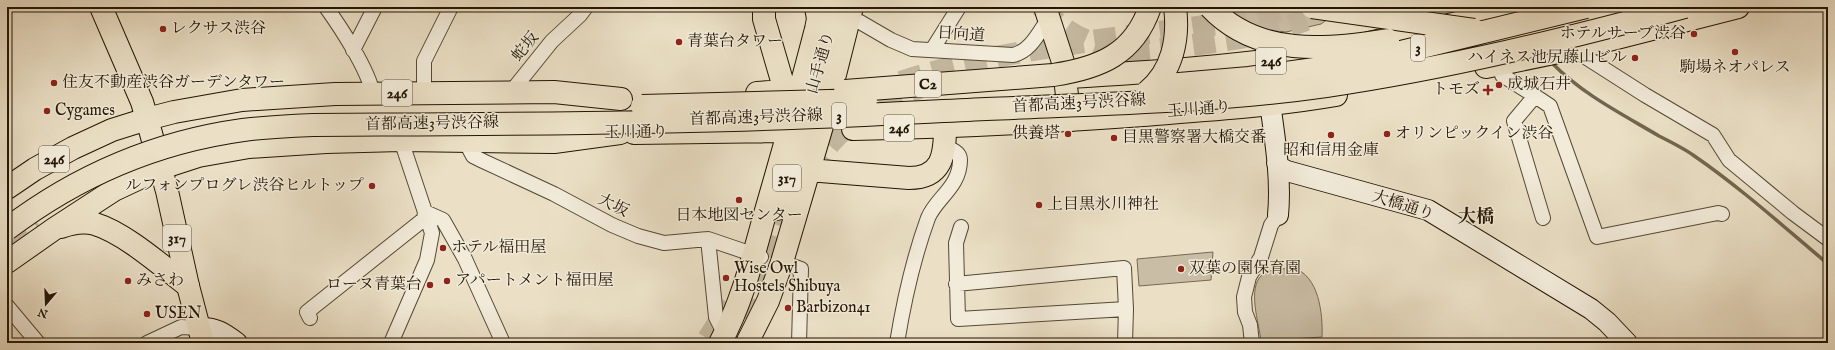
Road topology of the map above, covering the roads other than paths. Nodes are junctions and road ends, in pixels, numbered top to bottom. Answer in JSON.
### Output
{"nodes":[{"id":1,"x":101,"y":7,"type":"edge"},
{"id":2,"x":375,"y":7,"type":"edge"},
{"id":3,"x":451,"y":7,"type":"edge"},
{"id":4,"x":586,"y":7,"type":"edge"},
{"id":5,"x":764,"y":7,"type":"edge"},
{"id":6,"x":816,"y":7,"type":"edge"},
{"id":7,"x":959,"y":7,"type":"edge"},
{"id":8,"x":1150,"y":7,"type":"edge"},
{"id":9,"x":1175,"y":7,"type":"edge"},
{"id":10,"x":1210,"y":7,"type":"edge"},
{"id":11,"x":1312,"y":7,"type":"tunnel mouth"},
{"id":12,"x":1558,"y":7,"type":"edge"},
{"id":13,"x":1586,"y":7,"type":"edge"},
{"id":14,"x":1656,"y":7,"type":"edge"},
{"id":15,"x":1686,"y":7,"type":"edge"},
{"id":16,"x":1738,"y":7,"type":"edge"},
{"id":17,"x":327,"y":8,"type":"edge"},
{"id":18,"x":1517,"y":9,"type":"edge"},
{"id":19,"x":852,"y":13,"type":"edge"},
{"id":20,"x":1047,"y":13,"type":"edge"},
{"id":21,"x":1467,"y":16,"type":"edge"},
{"id":22,"x":353,"y":50,"type":"junction"},
{"id":23,"x":932,"y":50,"type":"junction"},
{"id":24,"x":1573,"y":50,"type":"junction"},
{"id":25,"x":1266,"y":62,"type":"junction"},
{"id":26,"x":1500,"y":64,"type":"junction"},
{"id":27,"x":1065,"y":77,"type":"junction"},
{"id":28,"x":785,"y":91,"type":"junction"},
{"id":29,"x":511,"y":92,"type":"junction"},
{"id":30,"x":424,"y":93,"type":"junction"},
{"id":31,"x":373,"y":94,"type":"junction"},
{"id":32,"x":1535,"y":96,"type":"junction"},
{"id":33,"x":556,"y":99,"type":"dead end"},
{"id":34,"x":621,"y":99,"type":"junction"},
{"id":35,"x":763,"y":102,"type":"junction"},
{"id":36,"x":1270,"y":105,"type":"junction"},
{"id":37,"x":147,"y":119,"type":"junction"},
{"id":38,"x":1070,"y":120,"type":"junction"},
{"id":39,"x":642,"y":121,"type":"junction"},
{"id":40,"x":620,"y":133,"type":"junction"},
{"id":41,"x":554,"y":134,"type":"dead end"},
{"id":42,"x":945,"y":136,"type":"junction"},
{"id":43,"x":401,"y":140,"type":"junction"},
{"id":44,"x":465,"y":141,"type":"junction"},
{"id":45,"x":1277,"y":163,"type":"junction"},
{"id":46,"x":161,"y":168,"type":"junction"},
{"id":47,"x":800,"y":169,"type":"junction"},
{"id":48,"x":7,"y":188,"type":"edge"},
{"id":49,"x":7,"y":211,"type":"edge"},
{"id":50,"x":425,"y":212,"type":"junction"},
{"id":51,"x":1722,"y":214,"type":"dead end"},
{"id":52,"x":1278,"y":215,"type":"joint"},
{"id":53,"x":1543,"y":218,"type":"dead end"},
{"id":54,"x":51,"y":226,"type":"junction"},
{"id":55,"x":961,"y":227,"type":"dead end"},
{"id":56,"x":7,"y":229,"type":"edge"},
{"id":57,"x":708,"y":239,"type":"junction"},
{"id":58,"x":1828,"y":239,"type":"edge"},
{"id":59,"x":7,"y":253,"type":"edge"},
{"id":60,"x":766,"y":258,"type":"junction"},
{"id":61,"x":7,"y":262,"type":"edge"},
{"id":62,"x":956,"y":284,"type":"junction"},
{"id":63,"x":188,"y":286,"type":"junction"},
{"id":64,"x":7,"y":306,"type":"edge"},
{"id":65,"x":1126,"y":309,"type":"junction"},
{"id":66,"x":310,"y":318,"type":"dead end"},
{"id":67,"x":201,"y":335,"type":"edge"},
{"id":68,"x":723,"y":340,"type":"edge"},
{"id":69,"x":38,"y":343,"type":"edge"},
{"id":70,"x":147,"y":343,"type":"edge"},
{"id":71,"x":237,"y":343,"type":"edge"},
{"id":72,"x":392,"y":343,"type":"edge"},
{"id":73,"x":503,"y":343,"type":"edge"},
{"id":74,"x":747,"y":343,"type":"edge"},
{"id":75,"x":799,"y":343,"type":"edge"},
{"id":76,"x":897,"y":343,"type":"edge"},
{"id":77,"x":1125,"y":343,"type":"edge"},
{"id":78,"x":1252,"y":343,"type":"edge"},
{"id":79,"x":1627,"y":343,"type":"edge"}],
"edges":[{"from":1,"to":37,"type":"main road","number":"317"},
{"from":2,"to":22,"type":"street"},
{"from":3,"to":30,"type":"street"},
{"from":4,"to":29,"type":"street","name":"蛇坂"},
{"from":5,"to":28,"type":"main road"},
{"from":6,"to":60,"type":"main road"},
{"from":7,"to":23,"type":"street"},
{"from":8,"to":35,"type":"main road","number":"C2","bridge":true},
{"from":9,"to":39,"type":"main road","bridge":true},
{"from":10,"to":12,"type":"main road","bridge":true},
{"from":11,"to":14,"type":"main road","bridge":true},
{"from":13,"to":35,"type":"main road","name":"首都高速3号渋谷線","number":"3","bridge":true},
{"from":15,"to":39,"type":"main road","name":"首都高速3号渋谷線","number":"3","bridge":true},
{"from":16,"to":24,"type":"main road","name":"玉川通り","number":"246"},
{"from":17,"to":22,"type":"street"},
{"from":18,"to":21,"type":"main road","number":"246"},
{"from":19,"to":23,"type":"street","name":"日向道"},
{"from":19,"to":47,"type":"main road","name":"山手通り","number":"317"},
{"from":19,"to":47,"type":"main road","name":"山手通り","number":"317"},
{"from":20,"to":23,"type":"street","name":"日向道"},
{"from":20,"to":27,"type":"main road"},
{"from":21,"to":25,"type":"main road","number":"246"},
{"from":22,"to":31,"type":"street"},
{"from":24,"to":26,"type":"main road","name":"玉川通り","number":"246"},
{"from":24,"to":58,"type":"street"},
{"from":25,"to":27,"type":"main road","number":"246"},
{"from":25,"to":36,"type":"street"},
{"from":26,"to":32,"type":"street"},
{"from":26,"to":36,"type":"main road","name":"玉川通り","number":"246"},
{"from":27,"to":28,"type":"main road","number":"246"},
{"from":27,"to":38,"type":"main road"},
{"from":28,"to":34,"type":"main road","number":"246"},
{"from":29,"to":30,"type":"main road","number":"246"},
{"from":29,"to":34,"type":"main road","number":"246"},
{"from":30,"to":31,"type":"main road","number":"246"},
{"from":31,"to":37,"type":"main road","number":"246"},
{"from":32,"to":51,"type":"street"},
{"from":32,"to":53,"type":"street"},
{"from":33,"to":34,"type":"main road","number":"246"},
{"from":35,"to":49,"type":"main road","name":"首都高速3号渋谷線","number":"3","bridge":true},
{"from":36,"to":38,"type":"main road","name":"玉川通り","number":"246"},
{"from":36,"to":45,"type":"street"},
{"from":37,"to":46,"type":"main road","number":"317"},
{"from":37,"to":48,"type":"main road","number":"246"},
{"from":38,"to":42,"type":"main road","name":"玉川通り","number":"246"},
{"from":39,"to":56,"type":"main road","name":"首都高速3号渋谷線","number":"3","bridge":true},
{"from":40,"to":41,"type":"main road","name":"玉川通り","number":"246"},
{"from":40,"to":42,"type":"main road","name":"玉川通り","number":"246"},
{"from":40,"to":44,"type":"main road","number":"246"},
{"from":42,"to":47,"type":"main road","number":"317"},
{"from":42,"to":76,"type":"street"},
{"from":43,"to":44,"type":"main road","number":"246"},
{"from":43,"to":46,"type":"main road","number":"246"},
{"from":43,"to":50,"type":"street"},
{"from":44,"to":57,"type":"street","name":"大坂"},
{"from":45,"to":52,"type":"street"},
{"from":45,"to":79,"type":"street","name":"大橋通り"},
{"from":46,"to":54,"type":"main road","number":"246"},
{"from":46,"to":63,"type":"main road","number":"317"},
{"from":47,"to":60,"type":"main road","name":"山手通り","number":"317"},
{"from":50,"to":66,"type":"street"},
{"from":50,"to":72,"type":"street"},
{"from":50,"to":73,"type":"street"},
{"from":52,"to":78,"type":"street"},
{"from":54,"to":59,"type":"main road"},
{"from":54,"to":61,"type":"main road","number":"246"},
{"from":54,"to":63,"type":"main road","number":"246"},
{"from":55,"to":62,"type":"street"},
{"from":57,"to":60,"type":"street","name":"大坂"},
{"from":57,"to":68,"type":"street"},
{"from":60,"to":68,"type":"main road"},
{"from":60,"to":74,"type":"main road","name":"山手通り","number":"317"},
{"from":60,"to":75,"type":"street","name":"大坂"},
{"from":62,"to":65,"type":"street"},
{"from":62,"to":65,"type":"street"},
{"from":63,"to":67,"type":"main road","number":"317"},
{"from":64,"to":69,"type":"street"},
{"from":65,"to":77,"type":"street"},
{"from":67,"to":70,"type":"street"},
{"from":67,"to":71,"type":"street"}]}
